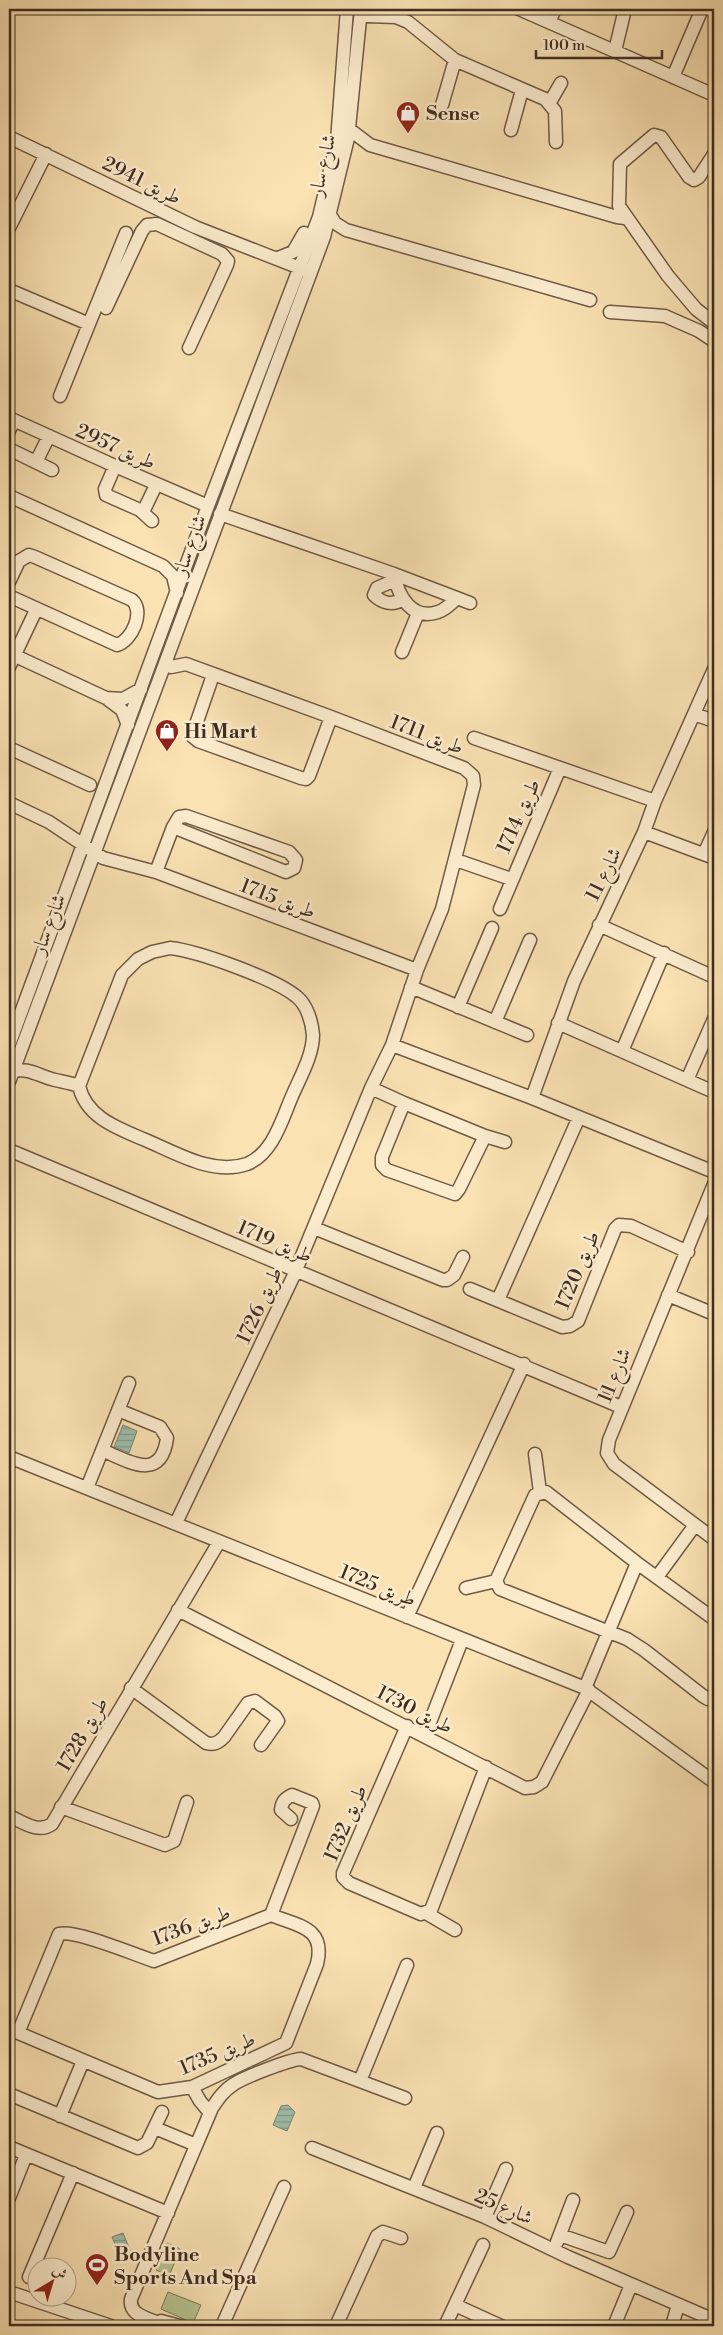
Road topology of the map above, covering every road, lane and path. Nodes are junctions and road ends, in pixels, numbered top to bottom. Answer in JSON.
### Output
{"nodes":[{"id":1,"x":346,"y":9,"type":"edge"},
{"id":2,"x":519,"y":9,"type":"edge"},
{"id":3,"x":555,"y":9,"type":"edge"},
{"id":4,"x":625,"y":9,"type":"edge"},
{"id":5,"x":702,"y":9,"type":"edge"},
{"id":6,"x":365,"y":11,"type":"edge"},
{"id":7,"x":549,"y":22,"type":"junction"},
{"id":8,"x":615,"y":51,"type":"junction"},
{"id":9,"x":455,"y":60,"type":"junction"},
{"id":10,"x":673,"y":77,"type":"junction"},
{"id":11,"x":561,"y":83,"type":"dead end"},
{"id":12,"x":522,"y":90,"type":"junction"},
{"id":13,"x":714,"y":95,"type":"edge"},
{"id":14,"x":550,"y":102,"type":"junction"},
{"id":15,"x":442,"y":105,"type":"dead end"},
{"id":16,"x":349,"y":129,"type":"junction"},
{"id":17,"x":511,"y":130,"type":"dead end"},
{"id":18,"x":9,"y":137,"type":"edge"},
{"id":19,"x":556,"y":142,"type":"dead end"},
{"id":20,"x":370,"y":144,"type":"junction"},
{"id":21,"x":46,"y":154,"type":"junction"},
{"id":22,"x":714,"y":154,"type":"edge"},
{"id":23,"x":345,"y":158,"type":"junction"},
{"id":24,"x":325,"y":194,"type":"junction"},
{"id":25,"x":330,"y":215,"type":"junction"},
{"id":26,"x":625,"y":218,"type":"junction"},
{"id":27,"x":195,"y":227,"type":"junction"},
{"id":28,"x":9,"y":228,"type":"edge"},
{"id":29,"x":346,"y":230,"type":"junction"},
{"id":30,"x":126,"y":233,"type":"dead end"},
{"id":31,"x":324,"y":237,"type":"junction"},
{"id":32,"x":189,"y":239,"type":"junction"},
{"id":33,"x":261,"y":254,"type":"junction"},
{"id":34,"x":278,"y":258,"type":"junction"},
{"id":35,"x":303,"y":273,"type":"junction"},
{"id":36,"x":9,"y":290,"type":"edge"},
{"id":37,"x":590,"y":300,"type":"dead end"},
{"id":38,"x":106,"y":308,"type":"dead end"},
{"id":39,"x":610,"y":312,"type":"dead end"},
{"id":40,"x":714,"y":323,"type":"edge"},
{"id":41,"x":89,"y":324,"type":"junction"},
{"id":42,"x":714,"y":341,"type":"edge"},
{"id":43,"x":188,"y":348,"type":"dead end"},
{"id":44,"x":60,"y":396,"type":"dead end"},
{"id":45,"x":11,"y":423,"type":"edge"},
{"id":46,"x":49,"y":436,"type":"junction"},
{"id":47,"x":9,"y":449,"type":"edge"},
{"id":48,"x":36,"y":462,"type":"junction"},
{"id":49,"x":115,"y":466,"type":"junction"},
{"id":50,"x":52,"y":470,"type":"dead end"},
{"id":51,"x":156,"y":484,"type":"junction"},
{"id":52,"x":9,"y":496,"type":"edge"},
{"id":53,"x":208,"y":506,"type":"junction"},
{"id":54,"x":220,"y":514,"type":"junction"},
{"id":55,"x":191,"y":555,"type":"junction"},
{"id":56,"x":163,"y":566,"type":"junction"},
{"id":57,"x":395,"y":577,"type":"junction"},
{"id":58,"x":9,"y":582,"type":"edge"},
{"id":59,"x":177,"y":593,"type":"junction"},
{"id":60,"x":9,"y":596,"type":"edge"},
{"id":61,"x":457,"y":598,"type":"junction"},
{"id":62,"x":403,"y":599,"type":"junction"},
{"id":63,"x":470,"y":603,"type":"dead end"},
{"id":64,"x":36,"y":610,"type":"junction"},
{"id":65,"x":418,"y":612,"type":"junction"},
{"id":66,"x":184,"y":614,"type":"junction"},
{"id":67,"x":177,"y":650,"type":"junction"},
{"id":68,"x":402,"y":652,"type":"dead end"},
{"id":69,"x":11,"y":658,"type":"edge"},
{"id":70,"x":186,"y":664,"type":"junction"},
{"id":71,"x":171,"y":668,"type":"junction"},
{"id":72,"x":714,"y":669,"type":"edge"},
{"id":73,"x":213,"y":675,"type":"junction"},
{"id":74,"x":141,"y":689,"type":"junction"},
{"id":75,"x":106,"y":698,"type":"junction"},
{"id":76,"x":694,"y":714,"type":"junction"},
{"id":77,"x":330,"y":716,"type":"junction"},
{"id":78,"x":714,"y":721,"type":"edge"},
{"id":79,"x":128,"y":725,"type":"junction"},
{"id":80,"x":474,"y":738,"type":"dead end"},
{"id":81,"x":9,"y":748,"type":"edge"},
{"id":82,"x":560,"y":768,"type":"junction"},
{"id":83,"x":90,"y":785,"type":"dead end"},
{"id":84,"x":655,"y":801,"type":"junction"},
{"id":85,"x":9,"y":803,"type":"edge"},
{"id":86,"x":109,"y":815,"type":"junction"},
{"id":87,"x":172,"y":827,"type":"junction"},
{"id":88,"x":644,"y":832,"type":"junction"},
{"id":89,"x":714,"y":832,"type":"edge"},
{"id":90,"x":85,"y":840,"type":"junction"},
{"id":91,"x":97,"y":847,"type":"junction"},
{"id":92,"x":709,"y":856,"type":"edge"},
{"id":93,"x":456,"y":860,"type":"junction"},
{"id":94,"x":156,"y":872,"type":"junction"},
{"id":95,"x":511,"y":879,"type":"junction"},
{"id":96,"x":500,"y":909,"type":"dead end"},
{"id":97,"x":599,"y":925,"type":"junction"},
{"id":98,"x":492,"y":928,"type":"dead end"},
{"id":99,"x":530,"y":940,"type":"dead end"},
{"id":100,"x":664,"y":953,"type":"junction"},
{"id":101,"x":417,"y":970,"type":"junction"},
{"id":102,"x":714,"y":977,"type":"edge"},
{"id":103,"x":411,"y":987,"type":"junction"},
{"id":104,"x":458,"y":1007,"type":"junction"},
{"id":105,"x":714,"y":1019,"type":"edge"},
{"id":106,"x":495,"y":1022,"type":"junction"},
{"id":107,"x":558,"y":1023,"type":"junction"},
{"id":108,"x":527,"y":1035,"type":"dead end"},
{"id":109,"x":9,"y":1045,"type":"edge"},
{"id":110,"x":392,"y":1045,"type":"junction"},
{"id":111,"x":622,"y":1051,"type":"junction"},
{"id":112,"x":20,"y":1052,"type":"junction"},
{"id":113,"x":10,"y":1077,"type":"edge"},
{"id":114,"x":687,"y":1080,"type":"junction"},
{"id":115,"x":66,"y":1081,"type":"junction"},
{"id":116,"x":79,"y":1086,"type":"junction"},
{"id":117,"x":371,"y":1088,"type":"junction"},
{"id":118,"x":714,"y":1092,"type":"edge"},
{"id":119,"x":532,"y":1098,"type":"junction"},
{"id":120,"x":404,"y":1103,"type":"junction"},
{"id":121,"x":580,"y":1117,"type":"junction"},
{"id":122,"x":485,"y":1136,"type":"junction"},
{"id":123,"x":505,"y":1142,"type":"dead end"},
{"id":124,"x":10,"y":1151,"type":"edge"},
{"id":125,"x":714,"y":1172,"type":"edge"},
{"id":126,"x":714,"y":1184,"type":"edge"},
{"id":127,"x":314,"y":1228,"type":"junction"},
{"id":128,"x":688,"y":1252,"type":"junction"},
{"id":129,"x":463,"y":1257,"type":"dead end"},
{"id":130,"x":296,"y":1270,"type":"junction"},
{"id":131,"x":470,"y":1289,"type":"dead end"},
{"id":132,"x":668,"y":1295,"type":"junction"},
{"id":133,"x":498,"y":1300,"type":"junction"},
{"id":134,"x":714,"y":1314,"type":"edge"},
{"id":135,"x":524,"y":1364,"type":"junction"},
{"id":136,"x":129,"y":1384,"type":"dead end"},
{"id":137,"x":621,"y":1407,"type":"junction"},
{"id":138,"x":118,"y":1410,"type":"junction"},
{"id":139,"x":102,"y":1450,"type":"junction"},
{"id":140,"x":535,"y":1454,"type":"dead end"},
{"id":141,"x":9,"y":1457,"type":"edge"},
{"id":142,"x":87,"y":1488,"type":"junction"},
{"id":143,"x":540,"y":1492,"type":"junction"},
{"id":144,"x":176,"y":1523,"type":"junction"},
{"id":145,"x":695,"y":1525,"type":"junction"},
{"id":146,"x":714,"y":1539,"type":"edge"},
{"id":147,"x":219,"y":1542,"type":"junction"},
{"id":148,"x":637,"y":1562,"type":"junction"},
{"id":149,"x":657,"y":1577,"type":"junction"},
{"id":150,"x":496,"y":1581,"type":"junction"},
{"id":151,"x":466,"y":1588,"type":"dead end"},
{"id":152,"x":178,"y":1610,"type":"junction"},
{"id":153,"x":406,"y":1617,"type":"junction"},
{"id":154,"x":714,"y":1619,"type":"edge"},
{"id":155,"x":608,"y":1632,"type":"junction"},
{"id":156,"x":462,"y":1640,"type":"junction"},
{"id":157,"x":131,"y":1688,"type":"junction"},
{"id":158,"x":587,"y":1689,"type":"junction"},
{"id":159,"x":714,"y":1699,"type":"edge"},
{"id":160,"x":407,"y":1726,"type":"junction"},
{"id":161,"x":425,"y":1735,"type":"junction"},
{"id":162,"x":261,"y":1745,"type":"dead end"},
{"id":163,"x":486,"y":1767,"type":"junction"},
{"id":164,"x":714,"y":1782,"type":"edge"},
{"id":165,"x":188,"y":1802,"type":"dead end"},
{"id":166,"x":61,"y":1807,"type":"junction"},
{"id":167,"x":9,"y":1816,"type":"edge"},
{"id":168,"x":291,"y":1819,"type":"dead end"},
{"id":169,"x":426,"y":1913,"type":"junction"},
{"id":170,"x":271,"y":1915,"type":"junction"},
{"id":171,"x":455,"y":1930,"type":"dead end"},
{"id":172,"x":408,"y":1965,"type":"dead end"},
{"id":173,"x":13,"y":2031,"type":"edge"},
{"id":174,"x":83,"y":2061,"type":"junction"},
{"id":175,"x":206,"y":2081,"type":"junction"},
{"id":176,"x":360,"y":2081,"type":"junction"},
{"id":177,"x":192,"y":2087,"type":"junction"},
{"id":178,"x":9,"y":2094,"type":"edge"},
{"id":179,"x":405,"y":2098,"type":"dead end"},
{"id":180,"x":217,"y":2101,"type":"junction"},
{"id":181,"x":162,"y":2112,"type":"dead end"},
{"id":182,"x":210,"y":2113,"type":"junction"},
{"id":183,"x":60,"y":2116,"type":"junction"},
{"id":184,"x":155,"y":2128,"type":"junction"},
{"id":185,"x":437,"y":2133,"type":"dead end"},
{"id":186,"x":196,"y":2145,"type":"junction"},
{"id":187,"x":9,"y":2147,"type":"edge"},
{"id":188,"x":312,"y":2148,"type":"dead end"},
{"id":189,"x":26,"y":2155,"type":"junction"},
{"id":190,"x":506,"y":2169,"type":"dead end"},
{"id":191,"x":74,"y":2174,"type":"junction"},
{"id":192,"x":284,"y":2187,"type":"dead end"},
{"id":193,"x":414,"y":2188,"type":"junction"},
{"id":194,"x":9,"y":2198,"type":"edge"},
{"id":195,"x":573,"y":2200,"type":"dead end"},
{"id":196,"x":627,"y":2212,"type":"dead end"},
{"id":197,"x":168,"y":2213,"type":"junction"},
{"id":198,"x":485,"y":2217,"type":"junction"},
{"id":199,"x":560,"y":2235,"type":"junction"},
{"id":200,"x":401,"y":2238,"type":"dead end"},
{"id":201,"x":483,"y":2245,"type":"dead end"},
{"id":202,"x":554,"y":2249,"type":"junction"},
{"id":203,"x":37,"y":2258,"type":"edge"},
{"id":204,"x":631,"y":2285,"type":"junction"},
{"id":205,"x":9,"y":2292,"type":"edge"},
{"id":206,"x":455,"y":2305,"type":"junction"},
{"id":207,"x":678,"y":2305,"type":"junction"},
{"id":208,"x":714,"y":2320,"type":"edge"},
{"id":209,"x":155,"y":2323,"type":"edge"},
{"id":210,"x":111,"y":2326,"type":"edge"},
{"id":211,"x":180,"y":2326,"type":"edge"},
{"id":212,"x":222,"y":2326,"type":"edge"},
{"id":213,"x":336,"y":2326,"type":"edge"},
{"id":214,"x":445,"y":2326,"type":"edge"},
{"id":215,"x":502,"y":2326,"type":"edge"},
{"id":216,"x":614,"y":2326,"type":"edge"},
{"id":217,"x":672,"y":2326,"type":"edge"}],
"edges":[{"from":1,"to":24,"type":"street","name":"شارع سار"},
{"from":2,"to":7,"type":"street"},
{"from":3,"to":7,"type":"street"},
{"from":4,"to":8,"type":"street"},
{"from":5,"to":10,"type":"street"},
{"from":6,"to":9,"type":"street"},
{"from":6,"to":16,"type":"street","name":"شارع سار"},
{"from":7,"to":8,"type":"street"},
{"from":8,"to":10,"type":"street"},
{"from":9,"to":12,"type":"street"},
{"from":9,"to":15,"type":"street"},
{"from":10,"to":13,"type":"street"},
{"from":11,"to":14,"type":"street"},
{"from":12,"to":14,"type":"street"},
{"from":12,"to":17,"type":"street"},
{"from":14,"to":19,"type":"street"},
{"from":16,"to":20,"type":"street"},
{"from":16,"to":23,"type":"street","name":"شارع سار"},
{"from":18,"to":21,"type":"street","name":"طريق 2941"},
{"from":20,"to":23,"type":"street"},
{"from":20,"to":26,"type":"street"},
{"from":21,"to":27,"type":"street","name":"طريق 2941"},
{"from":21,"to":28,"type":"street"},
{"from":22,"to":26,"type":"street"},
{"from":23,"to":25,"type":"street","name":"شارع سار"},
{"from":24,"to":34,"type":"street"},
{"from":24,"to":35,"type":"street","name":"شارع سار"},
{"from":25,"to":29,"type":"street"},
{"from":25,"to":31,"type":"street","name":"شارع سار"},
{"from":26,"to":40,"type":"street"},
{"from":27,"to":32,"type":"street"},
{"from":27,"to":33,"type":"street","name":"طريق 2941"},
{"from":29,"to":31,"type":"street"},
{"from":29,"to":37,"type":"street"},
{"from":30,"to":41,"type":"street"},
{"from":31,"to":35,"type":"street","name":"شارع سار"},
{"from":32,"to":38,"type":"street"},
{"from":32,"to":43,"type":"street"},
{"from":33,"to":34,"type":"street","name":"طريق 2941"},
{"from":33,"to":35,"type":"street","name":"طريق 2941"},
{"from":34,"to":35,"type":"street","name":"طريق 2941"},
{"from":35,"to":53,"type":"street","name":"شارع سار"},
{"from":35,"to":54,"type":"street","name":"شارع سار"},
{"from":36,"to":41,"type":"street"},
{"from":39,"to":42,"type":"street"},
{"from":41,"to":44,"type":"street"},
{"from":45,"to":46,"type":"street","name":"طريق 2957"},
{"from":46,"to":48,"type":"street"},
{"from":46,"to":49,"type":"street","name":"طريق 2957"},
{"from":47,"to":48,"type":"street"},
{"from":48,"to":50,"type":"street"},
{"from":49,"to":51,"type":"street","name":"طريق 2957"},
{"from":49,"to":51,"type":"street"},
{"from":51,"to":53,"type":"street","name":"طريق 2957"},
{"from":52,"to":56,"type":"street"},
{"from":53,"to":55,"type":"street","name":"شارع سار"},
{"from":54,"to":57,"type":"street"},
{"from":54,"to":66,"type":"street","name":"شارع سار"},
{"from":55,"to":56,"type":"street"},
{"from":55,"to":59,"type":"street","name":"شارع سار"},
{"from":56,"to":59,"type":"street"},
{"from":57,"to":61,"type":"street"},
{"from":57,"to":62,"type":"street"},
{"from":57,"to":62,"type":"street"},
{"from":58,"to":64,"type":"street"},
{"from":59,"to":74,"type":"street","name":"شارع سار"},
{"from":60,"to":64,"type":"street"},
{"from":61,"to":63,"type":"street"},
{"from":61,"to":65,"type":"street"},
{"from":62,"to":65,"type":"street"},
{"from":64,"to":69,"type":"street"},
{"from":65,"to":68,"type":"street"},
{"from":66,"to":67,"type":"street"},
{"from":66,"to":86,"type":"street","name":"شارع سار"},
{"from":67,"to":70,"type":"street"},
{"from":67,"to":71,"type":"street"},
{"from":69,"to":75,"type":"street"},
{"from":70,"to":71,"type":"street"},
{"from":70,"to":73,"type":"street","name":"طريق 1711"},
{"from":71,"to":86,"type":"street"},
{"from":72,"to":76,"type":"street","name":"شارع 11"},
{"from":73,"to":77,"type":"street","name":"طريق 1711"},
{"from":73,"to":77,"type":"street"},
{"from":74,"to":75,"type":"street"},
{"from":74,"to":79,"type":"street","name":"شارع سار"},
{"from":75,"to":79,"type":"street"},
{"from":76,"to":78,"type":"street"},
{"from":76,"to":84,"type":"street","name":"شارع 11"},
{"from":77,"to":93,"type":"street","name":"طريق 1711"},
{"from":79,"to":90,"type":"street","name":"شارع سار"},
{"from":80,"to":82,"type":"street","name":"طريق 1714"},
{"from":81,"to":83,"type":"street"},
{"from":82,"to":84,"type":"street","name":"طريق 1714"},
{"from":82,"to":95,"type":"street","name":"طريق 1714"},
{"from":84,"to":88,"type":"street","name":"شارع 11"},
{"from":85,"to":90,"type":"street","name":"طريق 1715"},
{"from":86,"to":91,"type":"street","name":"شارع سار"},
{"from":87,"to":87,"type":"street"},
{"from":87,"to":94,"type":"street"},
{"from":88,"to":92,"type":"street"},
{"from":88,"to":97,"type":"street","name":"شارع 11"},
{"from":89,"to":92,"type":"street"},
{"from":90,"to":91,"type":"street","name":"طريق 1715"},
{"from":90,"to":109,"type":"street","name":"شارع سار"},
{"from":91,"to":94,"type":"street","name":"طريق 1715"},
{"from":91,"to":112,"type":"street","name":"شارع سار"},
{"from":93,"to":95,"type":"street","name":"طريق 1714"},
{"from":93,"to":101,"type":"street","name":"طريق 1711"},
{"from":94,"to":101,"type":"street","name":"طريق 1715"},
{"from":95,"to":96,"type":"street","name":"طريق 1714"},
{"from":97,"to":100,"type":"street"},
{"from":97,"to":107,"type":"street","name":"شارع 11"},
{"from":98,"to":104,"type":"street"},
{"from":99,"to":106,"type":"street"},
{"from":100,"to":102,"type":"street"},
{"from":100,"to":111,"type":"street"},
{"from":101,"to":103,"type":"street","name":"طريق 1711"},
{"from":103,"to":104,"type":"street"},
{"from":103,"to":110,"type":"street","name":"طريق 1711"},
{"from":104,"to":106,"type":"street"},
{"from":105,"to":114,"type":"street"},
{"from":106,"to":108,"type":"street"},
{"from":107,"to":111,"type":"street"},
{"from":107,"to":119,"type":"street","name":"شارع 11"},
{"from":110,"to":117,"type":"street","name":"طريق 1726"},
{"from":110,"to":119,"type":"street"},
{"from":111,"to":114,"type":"street"},
{"from":112,"to":113,"type":"street","name":"شارع سار"},
{"from":112,"to":115,"type":"street"},
{"from":113,"to":115,"type":"street"},
{"from":114,"to":118,"type":"street"},
{"from":115,"to":116,"type":"street"},
{"from":116,"to":116,"type":"street"},
{"from":117,"to":120,"type":"street"},
{"from":117,"to":127,"type":"street","name":"طريق 1726"},
{"from":119,"to":121,"type":"street"},
{"from":120,"to":122,"type":"street"},
{"from":120,"to":122,"type":"street"},
{"from":121,"to":125,"type":"street"},
{"from":121,"to":133,"type":"street"},
{"from":122,"to":123,"type":"street"},
{"from":124,"to":130,"type":"street","name":"طريق 1719"},
{"from":126,"to":128,"type":"street","name":"شارع 11"},
{"from":127,"to":129,"type":"street"},
{"from":127,"to":130,"type":"street","name":"طريق 1726"},
{"from":128,"to":132,"type":"street","name":"شارع 11"},
{"from":128,"to":133,"type":"street","name":"طريق 1720"},
{"from":130,"to":135,"type":"street","name":"طريق 1719"},
{"from":130,"to":144,"type":"street","name":"طريق 1726"},
{"from":131,"to":133,"type":"street","name":"طريق 1720"},
{"from":132,"to":134,"type":"street"},
{"from":132,"to":137,"type":"street","name":"شارع 11"},
{"from":135,"to":137,"type":"street","name":"طريق 1719"},
{"from":135,"to":153,"type":"street"},
{"from":136,"to":138,"type":"street"},
{"from":137,"to":145,"type":"street","name":"شارع 11"},
{"from":138,"to":139,"type":"street"},
{"from":138,"to":139,"type":"street"},
{"from":139,"to":142,"type":"street"},
{"from":140,"to":143,"type":"street"},
{"from":141,"to":142,"type":"street","name":"طريق 1725"},
{"from":142,"to":144,"type":"street","name":"طريق 1725"},
{"from":143,"to":148,"type":"street"},
{"from":143,"to":150,"type":"street"},
{"from":144,"to":147,"type":"street","name":"طريق 1725"},
{"from":145,"to":146,"type":"street","name":"شارع 11"},
{"from":145,"to":149,"type":"street"},
{"from":147,"to":152,"type":"street","name":"طريق 1728"},
{"from":147,"to":153,"type":"street","name":"طريق 1725"},
{"from":148,"to":149,"type":"street"},
{"from":148,"to":155,"type":"street","name":"طريق 1730"},
{"from":149,"to":154,"type":"street"},
{"from":150,"to":151,"type":"street"},
{"from":150,"to":155,"type":"street"},
{"from":152,"to":157,"type":"street","name":"طريق 1728"},
{"from":152,"to":160,"type":"street","name":"طريق 1730"},
{"from":153,"to":156,"type":"street","name":"طريق 1725"},
{"from":155,"to":158,"type":"street","name":"طريق 1730"},
{"from":155,"to":159,"type":"street"},
{"from":156,"to":158,"type":"street","name":"طريق 1725"},
{"from":156,"to":161,"type":"street"},
{"from":157,"to":162,"type":"street"},
{"from":157,"to":166,"type":"street","name":"طريق 1728"},
{"from":158,"to":163,"type":"street","name":"طريق 1730"},
{"from":158,"to":164,"type":"street","name":"طريق 1725"},
{"from":160,"to":161,"type":"street","name":"طريق 1730"},
{"from":160,"to":169,"type":"street","name":"طريق 1732"},
{"from":161,"to":163,"type":"street","name":"طريق 1730"},
{"from":163,"to":169,"type":"street"},
{"from":165,"to":166,"type":"street"},
{"from":166,"to":167,"type":"street","name":"طريق 1728"},
{"from":168,"to":170,"type":"street"},
{"from":169,"to":171,"type":"street","name":"طريق 1732"},
{"from":170,"to":173,"type":"street","name":"طريق 1736"},
{"from":170,"to":175,"type":"street","name":"طريق 1735"},
{"from":172,"to":176,"type":"street"},
{"from":173,"to":174,"type":"street","name":"طريق 1735"},
{"from":174,"to":177,"type":"street","name":"طريق 1735"},
{"from":174,"to":183,"type":"street"},
{"from":175,"to":177,"type":"street","name":"طريق 1735"},
{"from":175,"to":180,"type":"street"},
{"from":176,"to":179,"type":"street"},
{"from":176,"to":180,"type":"street"},
{"from":177,"to":182,"type":"street"},
{"from":178,"to":183,"type":"street"},
{"from":180,"to":182,"type":"street"},
{"from":181,"to":184,"type":"street"},
{"from":182,"to":186,"type":"street"},
{"from":183,"to":184,"type":"street"},
{"from":184,"to":186,"type":"street"},
{"from":185,"to":193,"type":"street"},
{"from":186,"to":197,"type":"street"},
{"from":187,"to":189,"type":"street"},
{"from":188,"to":193,"type":"street","name":"شارع 25"},
{"from":189,"to":191,"type":"street"},
{"from":189,"to":194,"type":"street"},
{"from":190,"to":198,"type":"street"},
{"from":191,"to":197,"type":"street"},
{"from":191,"to":203,"type":"street"},
{"from":192,"to":212,"type":"street"},
{"from":193,"to":198,"type":"street","name":"شارع 25"},
{"from":195,"to":199,"type":"street"},
{"from":196,"to":199,"type":"street"},
{"from":197,"to":209,"type":"street"},
{"from":198,"to":202,"type":"street","name":"شارع 25"},
{"from":199,"to":202,"type":"street"},
{"from":200,"to":213,"type":"street"},
{"from":201,"to":206,"type":"street"},
{"from":202,"to":204,"type":"street","name":"شارع 25"},
{"from":204,"to":207,"type":"street","name":"شارع 25"},
{"from":204,"to":216,"type":"street"},
{"from":205,"to":210,"type":"street"},
{"from":206,"to":214,"type":"street"},
{"from":206,"to":215,"type":"street"},
{"from":207,"to":208,"type":"street","name":"شارع 25"},
{"from":207,"to":217,"type":"street"},
{"from":209,"to":211,"type":"street"}]}
